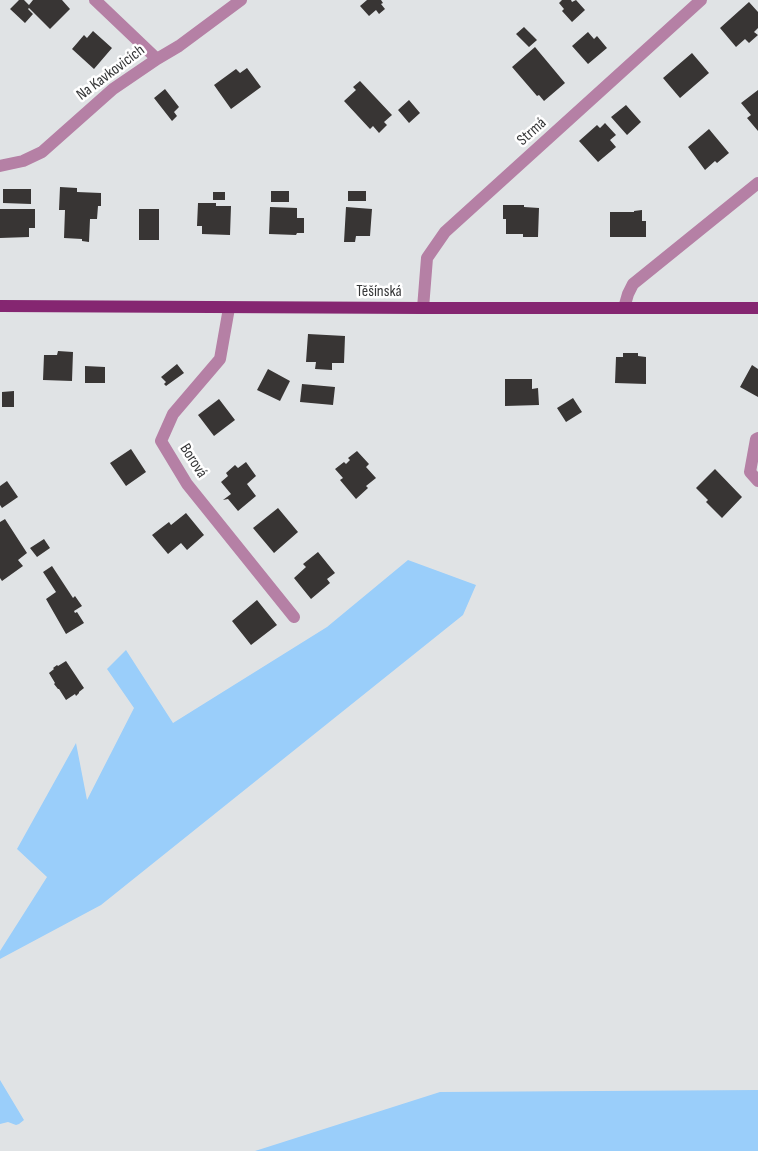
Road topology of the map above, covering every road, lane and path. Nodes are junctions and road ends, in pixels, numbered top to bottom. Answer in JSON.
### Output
{"nodes":[{"id":1,"x":95,"y":0,"type":"edge"},
{"id":2,"x":241,"y":0,"type":"edge"},
{"id":3,"x":701,"y":0,"type":"edge"},
{"id":4,"x":157,"y":59,"type":"junction"},
{"id":5,"x":0,"y":166,"type":"edge"},
{"id":6,"x":758,"y":184,"type":"edge"},
{"id":7,"x":0,"y":306,"type":"edge"},
{"id":8,"x":229,"y":308,"type":"junction"},
{"id":9,"x":423,"y":308,"type":"junction"},
{"id":10,"x":624,"y":308,"type":"junction"},
{"id":11,"x":758,"y":308,"type":"edge"},
{"id":12,"x":758,"y":438,"type":"edge"},
{"id":13,"x":758,"y":481,"type":"edge"},
{"id":14,"x":294,"y":617,"type":"dead end"}],
"edges":[{"from":1,"to":4,"type":"street"},
{"from":2,"to":4,"type":"street","name":"Na Kavkovicích"},
{"from":3,"to":9,"type":"street","name":"Strmá"},
{"from":4,"to":5,"type":"street","name":"Na Kavkovicích"},
{"from":6,"to":10,"type":"street"},
{"from":7,"to":8,"type":"main road","name":"Těšínská"},
{"from":8,"to":9,"type":"main road","name":"Těšínská"},
{"from":8,"to":14,"type":"street","name":"Borová"},
{"from":9,"to":10,"type":"main road","name":"Těšínská"},
{"from":10,"to":11,"type":"main road","name":"Těšínská"},
{"from":12,"to":13,"type":"street"}]}
